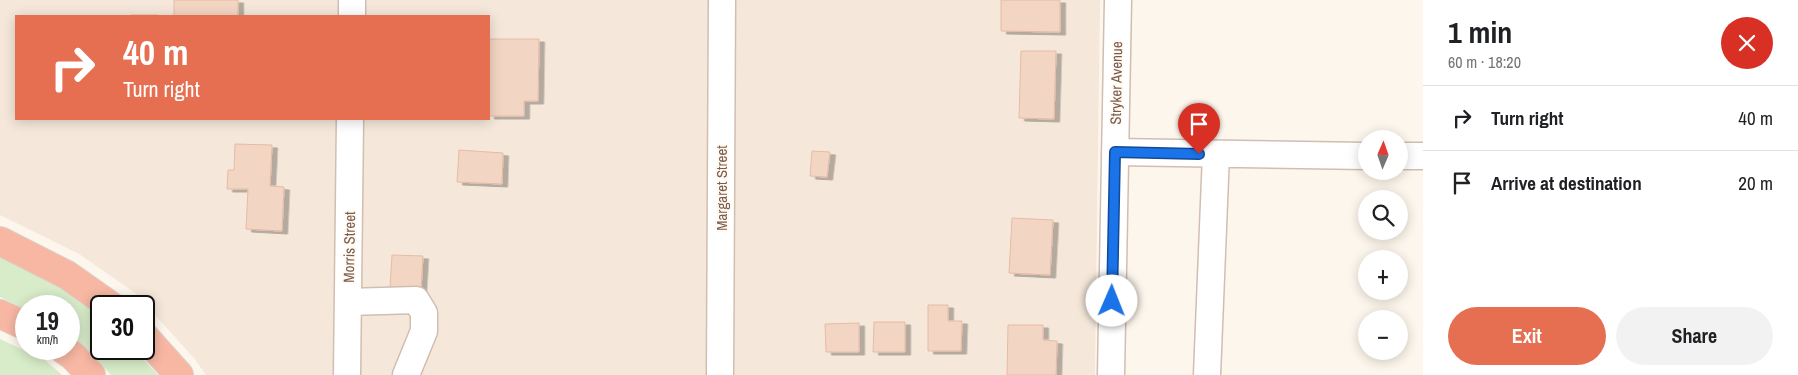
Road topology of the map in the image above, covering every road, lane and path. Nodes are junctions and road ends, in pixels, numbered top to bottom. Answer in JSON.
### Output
{"nodes":[{"id":1,"x":352,"y":0,"type":"edge"},
{"id":2,"x":722,"y":0,"type":"edge"},
{"id":3,"x":1118,"y":0,"type":"edge"},
{"id":4,"x":352,"y":15,"type":"edge"},
{"id":5,"x":350,"y":120,"type":"edge"},
{"id":6,"x":1115,"y":152,"type":"junction"},
{"id":7,"x":1216,"y":154,"type":"junction"},
{"id":8,"x":1358,"y":156,"type":"edge"},
{"id":9,"x":1408,"y":156,"type":"edge"},
{"id":10,"x":1423,"y":156,"type":"edge"},
{"id":11,"x":0,"y":241,"type":"edge"},
{"id":12,"x":96,"y":295,"type":"edge"},
{"id":13,"x":348,"y":302,"type":"junction"},
{"id":14,"x":0,"y":314,"type":"edge"},
{"id":15,"x":15,"y":321,"type":"edge"},
{"id":16,"x":155,"y":348,"type":"edge"},
{"id":17,"x":78,"y":360,"type":"edge"},
{"id":18,"x":91,"y":375,"type":"edge"},
{"id":19,"x":179,"y":375,"type":"edge"},
{"id":20,"x":347,"y":375,"type":"edge"},
{"id":21,"x":406,"y":375,"type":"edge"},
{"id":22,"x":720,"y":375,"type":"edge"},
{"id":23,"x":1111,"y":375,"type":"edge"},
{"id":24,"x":1207,"y":375,"type":"edge"}],
"edges":[{"from":1,"to":4,"type":"street"},
{"from":2,"to":22,"type":"street","name":"Margaret Street"},
{"from":3,"to":6,"type":"street","name":"Stryker Avenue"},
{"from":5,"to":13,"type":"street","name":"Morris Street"},
{"from":6,"to":7,"type":"street"},
{"from":6,"to":23,"type":"street","name":"Stryker Avenue"},
{"from":7,"to":8,"type":"street"},
{"from":7,"to":24,"type":"street"},
{"from":9,"to":10,"type":"street"},
{"from":11,"to":12,"type":"highway"},
{"from":13,"to":20,"type":"street","name":"Morris Street"},
{"from":13,"to":21,"type":"street"},
{"from":14,"to":15,"type":"highway"},
{"from":16,"to":19,"type":"highway"},
{"from":17,"to":18,"type":"highway"}]}
